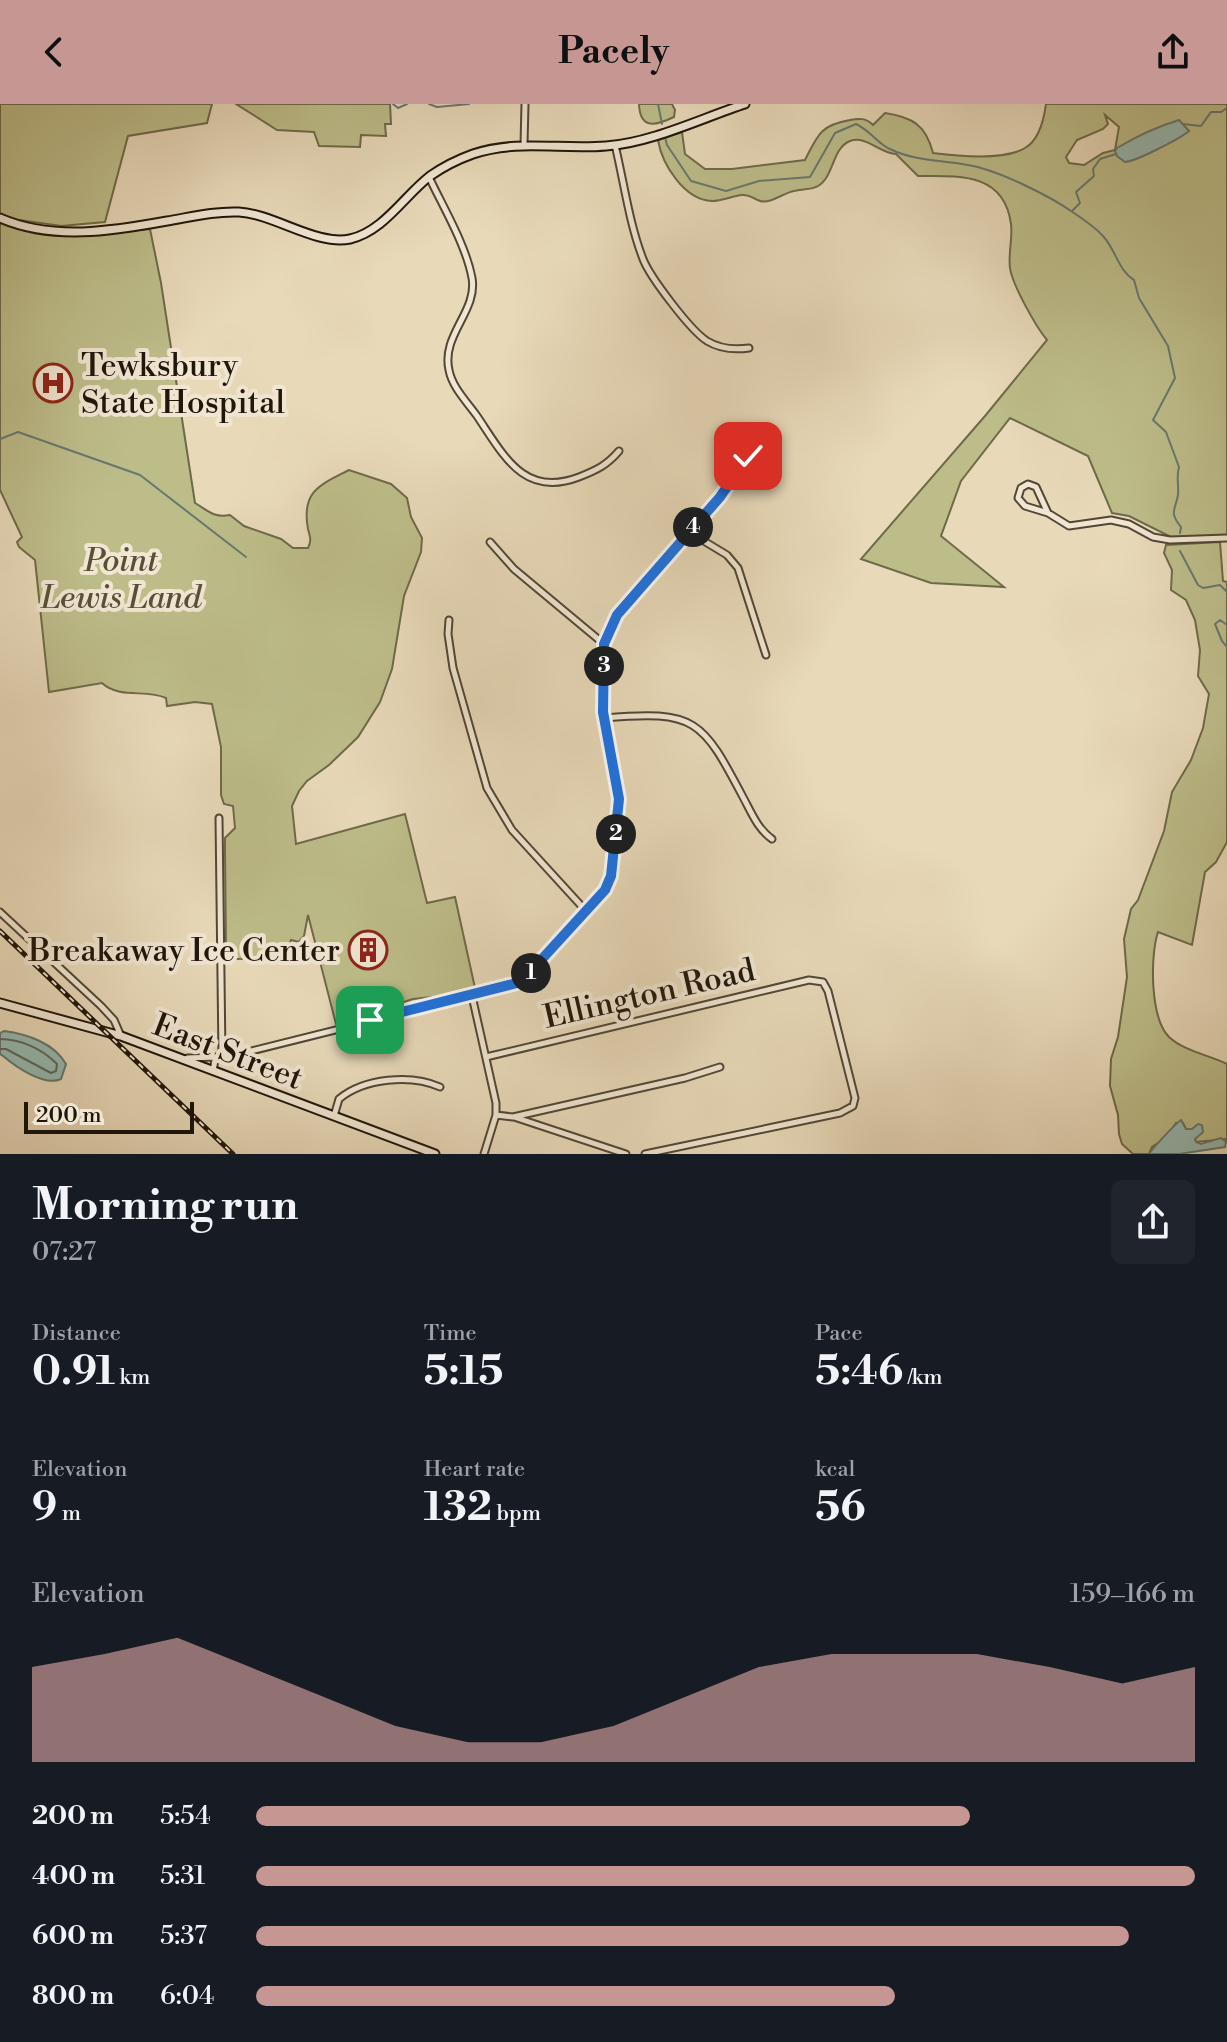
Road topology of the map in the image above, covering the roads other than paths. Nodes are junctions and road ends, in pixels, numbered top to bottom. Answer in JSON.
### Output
{"nodes":[{"id":1,"x":525,"y":104,"type":"edge"},
{"id":2,"x":745,"y":104,"type":"edge"},
{"id":3,"x":524,"y":144,"type":"junction"},
{"id":4,"x":615,"y":145,"type":"junction"},
{"id":5,"x":429,"y":177,"type":"junction"},
{"id":6,"x":0,"y":218,"type":"edge"},
{"id":7,"x":749,"y":348,"type":"dead end"},
{"id":8,"x":619,"y":451,"type":"dead end"},
{"id":9,"x":748,"y":456,"type":"dead end"},
{"id":10,"x":1048,"y":513,"type":"junction"},
{"id":11,"x":689,"y":532,"type":"junction"},
{"id":12,"x":1227,"y":538,"type":"edge"},
{"id":13,"x":490,"y":542,"type":"dead end"},
{"id":14,"x":449,"y":620,"type":"dead end"},
{"id":15,"x":604,"y":644,"type":"junction"},
{"id":16,"x":766,"y":655,"type":"dead end"},
{"id":17,"x":604,"y":718,"type":"junction"},
{"id":18,"x":219,"y":818,"type":"dead end"},
{"id":19,"x":772,"y":839,"type":"dead end"},
{"id":20,"x":586,"y":911,"type":"junction"},
{"id":21,"x":0,"y":912,"type":"edge"},
{"id":22,"x":472,"y":996,"type":"junction"},
{"id":23,"x":0,"y":1003,"type":"edge"},
{"id":24,"x":121,"y":1036,"type":"junction"},
{"id":25,"x":220,"y":1056,"type":"junction"},
{"id":26,"x":486,"y":1057,"type":"junction"},
{"id":27,"x":181,"y":1058,"type":"junction"},
{"id":28,"x":720,"y":1067,"type":"dead end"},
{"id":29,"x":213,"y":1071,"type":"junction"},
{"id":30,"x":440,"y":1087,"type":"dead end"},
{"id":31,"x":496,"y":1115,"type":"junction"},
{"id":32,"x":333,"y":1117,"type":"junction"},
{"id":33,"x":513,"y":1117,"type":"junction"},
{"id":34,"x":435,"y":1154,"type":"edge"},
{"id":35,"x":484,"y":1154,"type":"edge"},
{"id":36,"x":626,"y":1154,"type":"edge"},
{"id":37,"x":645,"y":1154,"type":"edge"}],
"edges":[{"from":1,"to":3,"type":"street"},
{"from":2,"to":4,"type":"street"},
{"from":3,"to":4,"type":"street"},
{"from":3,"to":5,"type":"street"},
{"from":4,"to":7,"type":"street"},
{"from":5,"to":6,"type":"street"},
{"from":5,"to":8,"type":"street"},
{"from":9,"to":11,"type":"street"},
{"from":10,"to":10,"type":"street"},
{"from":10,"to":12,"type":"street"},
{"from":11,"to":15,"type":"street"},
{"from":11,"to":16,"type":"street"},
{"from":13,"to":15,"type":"street"},
{"from":14,"to":20,"type":"street"},
{"from":15,"to":17,"type":"street"},
{"from":17,"to":19,"type":"street"},
{"from":17,"to":20,"type":"street"},
{"from":18,"to":25,"type":"street"},
{"from":20,"to":22,"type":"street"},
{"from":21,"to":24,"type":"street"},
{"from":22,"to":25,"type":"street"},
{"from":22,"to":26,"type":"street"},
{"from":23,"to":24,"type":"street","name":"East Street"},
{"from":24,"to":27,"type":"street","name":"East Street"},
{"from":25,"to":27,"type":"street"},
{"from":25,"to":29,"type":"street"},
{"from":26,"to":31,"type":"street"},
{"from":26,"to":37,"type":"street","name":"Ellington Road"},
{"from":27,"to":29,"type":"street","name":"East Street"},
{"from":28,"to":33,"type":"street"},
{"from":29,"to":32,"type":"street","name":"East Street"},
{"from":30,"to":32,"type":"street"},
{"from":31,"to":33,"type":"street"},
{"from":31,"to":35,"type":"street"},
{"from":32,"to":34,"type":"street","name":"East Street"},
{"from":33,"to":36,"type":"street"}]}
